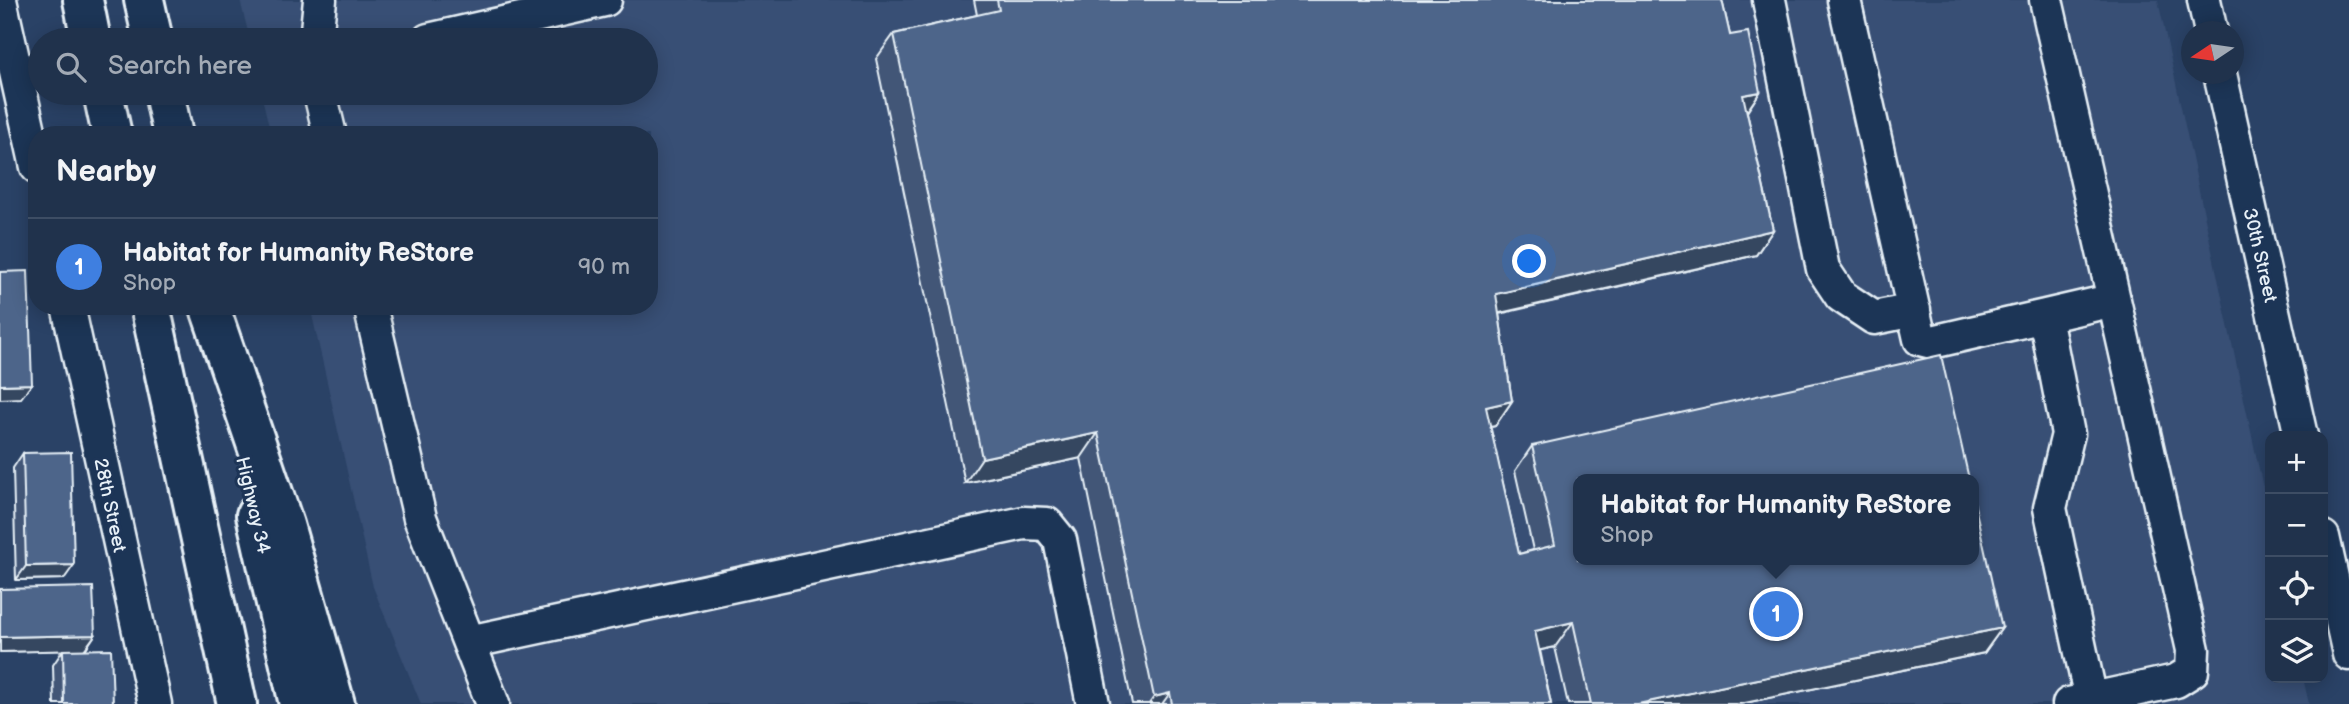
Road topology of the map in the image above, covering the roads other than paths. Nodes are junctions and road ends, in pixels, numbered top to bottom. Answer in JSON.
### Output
{"nodes":[{"id":1,"x":0,"y":0,"type":"edge"},
{"id":2,"x":83,"y":0,"type":"edge"},
{"id":3,"x":144,"y":0,"type":"edge"},
{"id":4,"x":320,"y":0,"type":"edge"},
{"id":5,"x":605,"y":0,"type":"edge"},
{"id":6,"x":1769,"y":0,"type":"edge"},
{"id":7,"x":1844,"y":0,"type":"edge"},
{"id":8,"x":2046,"y":0,"type":"edge"},
{"id":9,"x":2204,"y":0,"type":"edge"},
{"id":10,"x":2209,"y":21,"type":"edge"},
{"id":11,"x":89,"y":28,"type":"edge"},
{"id":12,"x":150,"y":28,"type":"edge"},
{"id":13,"x":317,"y":28,"type":"edge"},
{"id":14,"x":481,"y":28,"type":"edge"},
{"id":15,"x":2222,"y":84,"type":"edge"},
{"id":16,"x":106,"y":105,"type":"edge"},
{"id":17,"x":167,"y":105,"type":"edge"},
{"id":18,"x":323,"y":105,"type":"edge"},
{"id":19,"x":28,"y":126,"type":"edge"},
{"id":20,"x":110,"y":126,"type":"edge"},
{"id":21,"x":171,"y":126,"type":"edge"},
{"id":22,"x":328,"y":126,"type":"edge"},
{"id":23,"x":2114,"y":300,"type":"junction"},
{"id":24,"x":1914,"y":310,"type":"junction"},
{"id":25,"x":70,"y":315,"type":"edge"},
{"id":26,"x":152,"y":315,"type":"edge"},
{"id":27,"x":211,"y":315,"type":"edge"},
{"id":28,"x":212,"y":315,"type":"edge"},
{"id":29,"x":372,"y":315,"type":"edge"},
{"id":30,"x":2045,"y":316,"type":"junction"},
{"id":31,"x":2300,"y":431,"type":"edge"},
{"id":32,"x":2328,"y":556,"type":"edge"},
{"id":33,"x":2345,"y":622,"type":"edge"},
{"id":34,"x":469,"y":642,"type":"junction"},
{"id":35,"x":2349,"y":654,"type":"edge"},
{"id":36,"x":2084,"y":703,"type":"edge"},
{"id":37,"x":155,"y":704,"type":"edge"},
{"id":38,"x":237,"y":704,"type":"edge"},
{"id":39,"x":299,"y":704,"type":"edge"},
{"id":40,"x":335,"y":704,"type":"edge"},
{"id":41,"x":493,"y":704,"type":"edge"},
{"id":42,"x":1093,"y":704,"type":"edge"}],
"edges":[{"from":1,"to":19,"type":"street"},
{"from":2,"to":11,"type":"highway"},
{"from":3,"to":12,"type":"highway"},
{"from":4,"to":13,"type":"street"},
{"from":5,"to":14,"type":"street"},
{"from":6,"to":24,"type":"street"},
{"from":7,"to":24,"type":"street"},
{"from":8,"to":23,"type":"street"},
{"from":9,"to":10,"type":"street"},
{"from":15,"to":31,"type":"street","name":"30th Street"},
{"from":16,"to":20,"type":"highway"},
{"from":17,"to":21,"type":"highway"},
{"from":18,"to":22,"type":"street"},
{"from":23,"to":30,"type":"street"},
{"from":23,"to":36,"type":"street"},
{"from":24,"to":30,"type":"street"},
{"from":25,"to":37,"type":"street","name":"28th Street"},
{"from":26,"to":38,"type":"highway"},
{"from":27,"to":39,"type":"highway","name":"Highway 34"},
{"from":28,"to":40,"type":"highway"},
{"from":29,"to":34,"type":"street"},
{"from":30,"to":36,"type":"street"},
{"from":32,"to":33,"type":"street"},
{"from":33,"to":35,"type":"street"},
{"from":34,"to":41,"type":"street"},
{"from":34,"to":42,"type":"street"}]}
